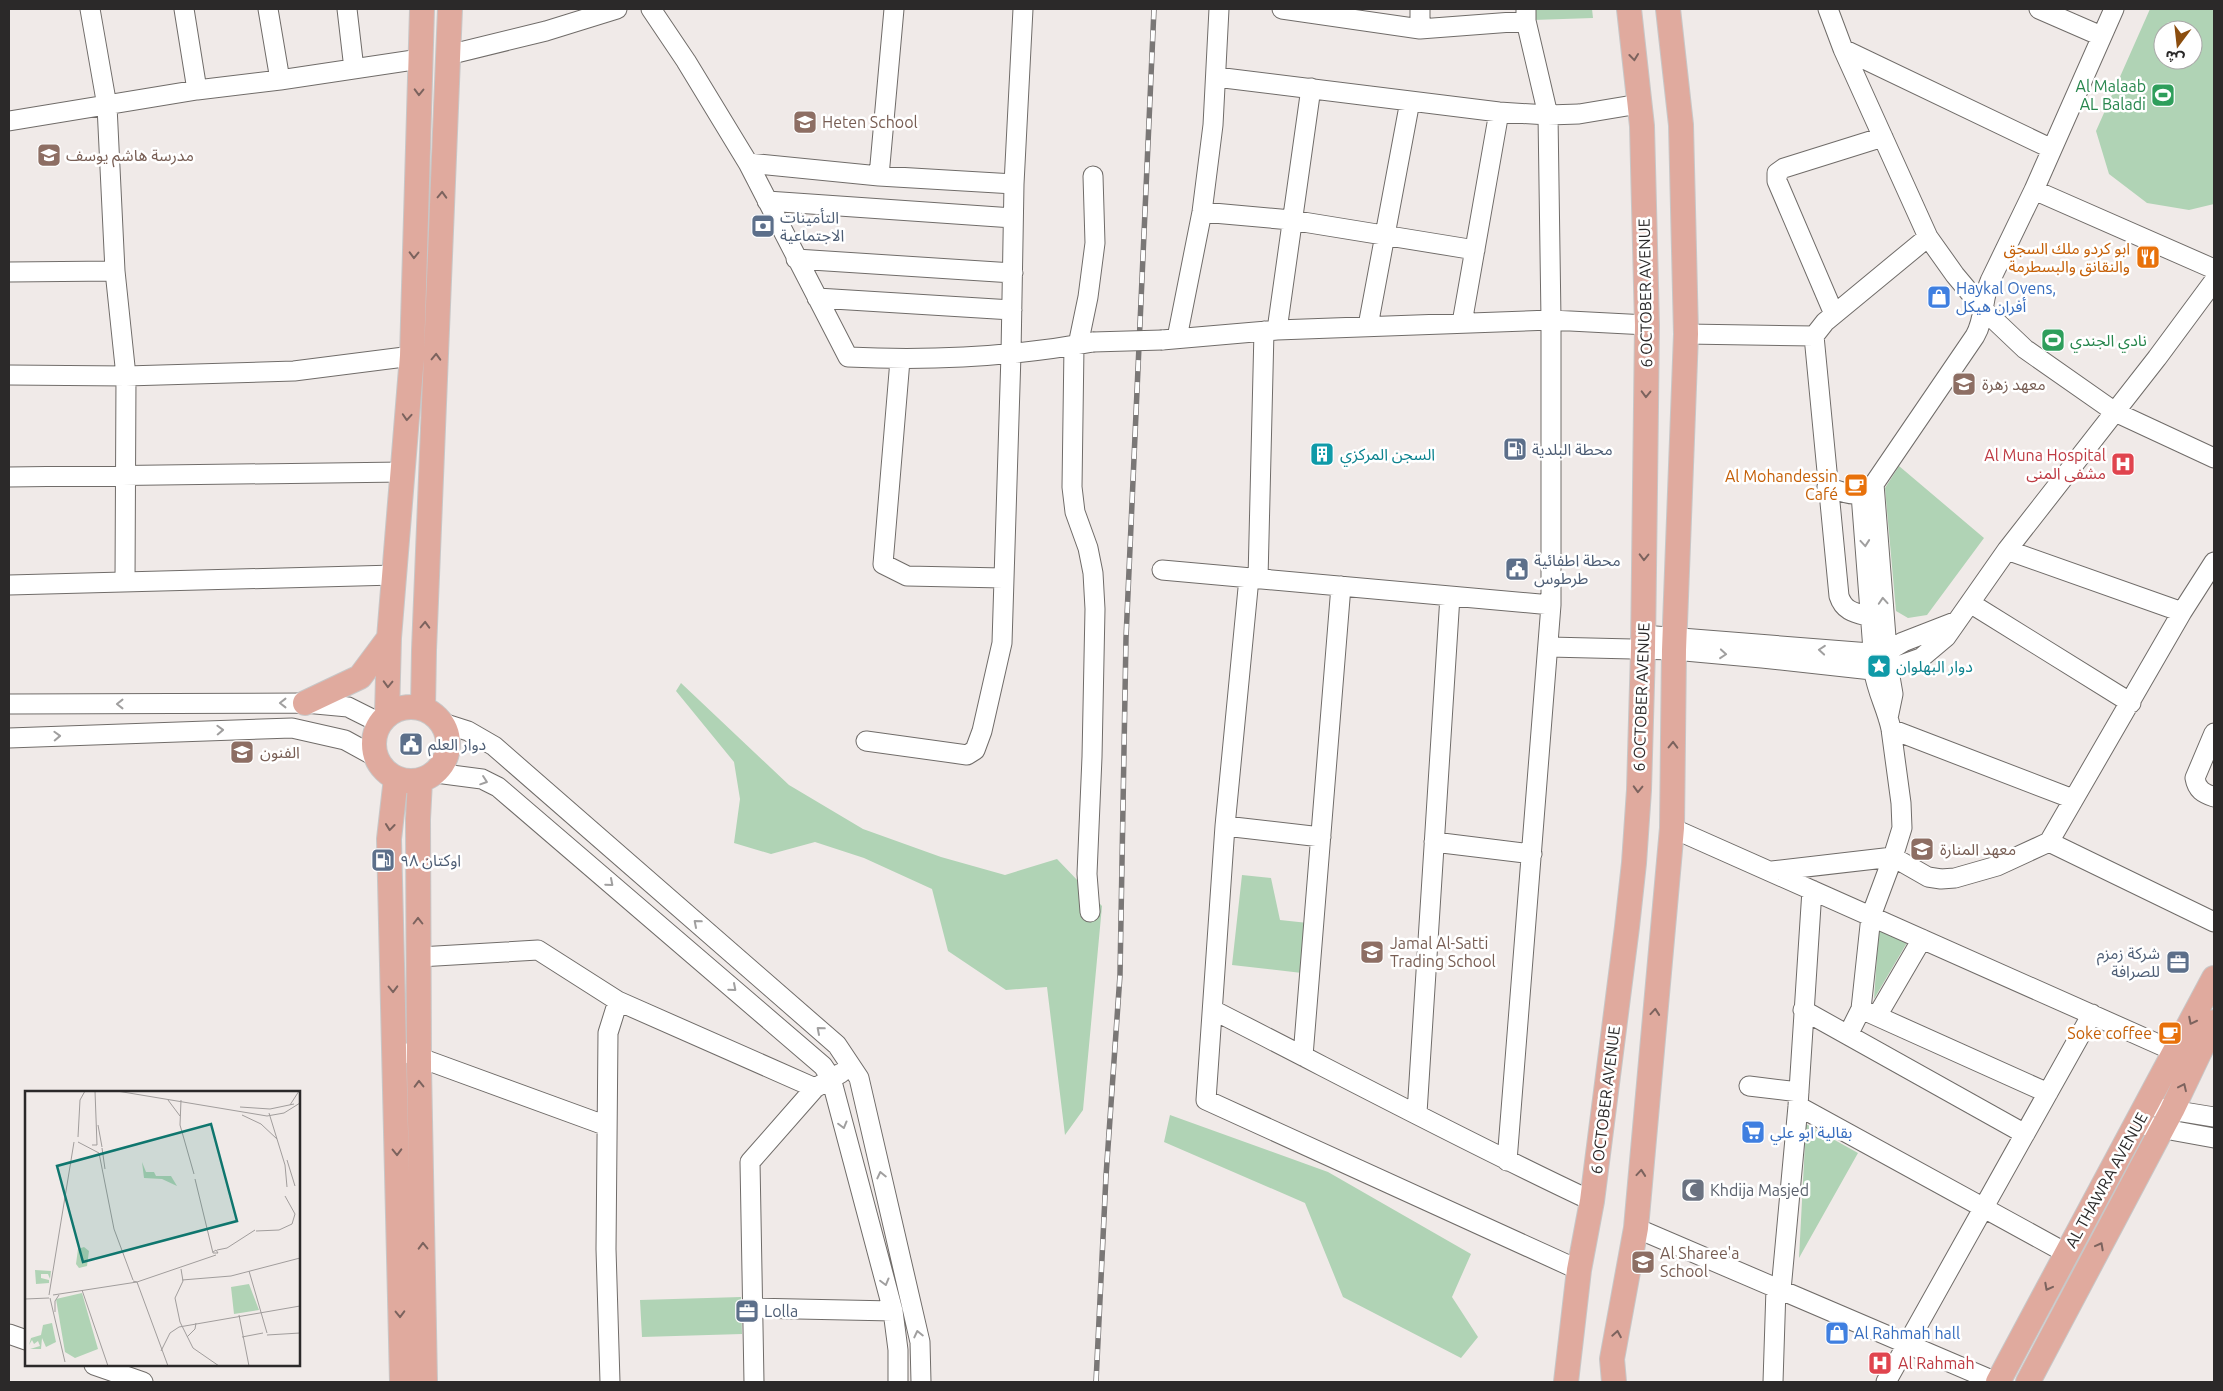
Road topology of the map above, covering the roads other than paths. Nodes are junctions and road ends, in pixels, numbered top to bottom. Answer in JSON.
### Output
{"nodes":[{"id":1,"x":90,"y":9,"type":"edge"},
{"id":2,"x":184,"y":9,"type":"edge"},
{"id":3,"x":268,"y":9,"type":"edge"},
{"id":4,"x":347,"y":9,"type":"edge"},
{"id":5,"x":422,"y":9,"type":"edge"},
{"id":6,"x":450,"y":9,"type":"edge"},
{"id":7,"x":617,"y":9,"type":"edge"},
{"id":8,"x":651,"y":9,"type":"edge"},
{"id":9,"x":894,"y":9,"type":"edge"},
{"id":10,"x":1023,"y":9,"type":"edge"},
{"id":11,"x":1219,"y":9,"type":"edge"},
{"id":12,"x":1282,"y":9,"type":"edge"},
{"id":13,"x":1420,"y":9,"type":"edge"},
{"id":14,"x":1629,"y":9,"type":"edge"},
{"id":15,"x":1668,"y":9,"type":"edge"},
{"id":16,"x":1828,"y":9,"type":"edge"},
{"id":17,"x":2039,"y":9,"type":"edge"},
{"id":18,"x":2114,"y":9,"type":"edge"},
{"id":19,"x":1321,"y":12,"type":"edge"},
{"id":20,"x":586,"y":14,"type":"edge"},
{"id":21,"x":1526,"y":15,"type":"edge"},
{"id":22,"x":1420,"y":29,"type":"junction"},
{"id":23,"x":2101,"y":36,"type":"junction"},
{"id":24,"x":1843,"y":49,"type":"junction"},
{"id":25,"x":448,"y":55,"type":"junction"},
{"id":26,"x":420,"y":59,"type":"junction"},
{"id":27,"x":354,"y":69,"type":"junction"},
{"id":28,"x":1216,"y":77,"type":"junction"},
{"id":29,"x":280,"y":80,"type":"junction"},
{"id":30,"x":1310,"y":88,"type":"junction"},
{"id":31,"x":197,"y":90,"type":"junction"},
{"id":32,"x":1410,"y":101,"type":"junction"},
{"id":33,"x":1639,"y":104,"type":"junction"},
{"id":34,"x":107,"y":106,"type":"junction"},
{"id":35,"x":1499,"y":112,"type":"junction"},
{"id":36,"x":1548,"y":115,"type":"junction"},
{"id":37,"x":9,"y":121,"type":"edge"},
{"id":38,"x":1883,"y":136,"type":"junction"},
{"id":39,"x":2052,"y":149,"type":"junction"},
{"id":40,"x":748,"y":163,"type":"junction"},
{"id":41,"x":879,"y":176,"type":"junction"},
{"id":42,"x":1094,"y":176,"type":"dead end"},
{"id":43,"x":1014,"y":184,"type":"junction"},
{"id":44,"x":2034,"y":190,"type":"junction"},
{"id":45,"x":767,"y":201,"type":"junction"},
{"id":46,"x":1202,"y":212,"type":"junction"},
{"id":47,"x":1013,"y":218,"type":"junction"},
{"id":48,"x":1291,"y":220,"type":"junction"},
{"id":49,"x":1385,"y":236,"type":"junction"},
{"id":50,"x":1928,"y":237,"type":"junction"},
{"id":51,"x":1475,"y":250,"type":"junction"},
{"id":52,"x":796,"y":259,"type":"junction"},
{"id":53,"x":2214,"y":269,"type":"edge"},
{"id":54,"x":115,"y":271,"type":"junction"},
{"id":55,"x":9,"y":272,"type":"edge"},
{"id":56,"x":1013,"y":273,"type":"junction"},
{"id":57,"x":2214,"y":281,"type":"edge"},
{"id":58,"x":817,"y":298,"type":"junction"},
{"id":59,"x":1983,"y":309,"type":"junction"},
{"id":60,"x":1012,"y":310,"type":"junction"},
{"id":61,"x":1834,"y":314,"type":"junction"},
{"id":62,"x":1551,"y":320,"type":"junction"},
{"id":63,"x":1462,"y":323,"type":"junction"},
{"id":64,"x":1647,"y":325,"type":"junction"},
{"id":65,"x":1368,"y":326,"type":"junction"},
{"id":66,"x":1271,"y":331,"type":"junction"},
{"id":67,"x":1686,"y":334,"type":"junction"},
{"id":68,"x":1814,"y":336,"type":"junction"},
{"id":69,"x":1170,"y":339,"type":"junction"},
{"id":70,"x":1082,"y":344,"type":"junction"},
{"id":71,"x":1011,"y":354,"type":"junction"},
{"id":72,"x":412,"y":356,"type":"junction"},
{"id":73,"x":900,"y":360,"type":"junction"},
{"id":74,"x":9,"y":375,"type":"edge"},
{"id":75,"x":126,"y":376,"type":"junction"},
{"id":76,"x":2115,"y":412,"type":"junction"},
{"id":77,"x":2214,"y":458,"type":"edge"},
{"id":78,"x":403,"y":472,"type":"junction"},
{"id":79,"x":126,"y":476,"type":"junction"},
{"id":80,"x":9,"y":477,"type":"edge"},
{"id":81,"x":1827,"y":487,"type":"junction"},
{"id":82,"x":1868,"y":489,"type":"junction"},
{"id":83,"x":2007,"y":550,"type":"junction"},
{"id":84,"x":2214,"y":562,"type":"edge"},
{"id":85,"x":1162,"y":570,"type":"dead end"},
{"id":86,"x":395,"y":576,"type":"junction"},
{"id":87,"x":1003,"y":578,"type":"junction"},
{"id":88,"x":1254,"y":578,"type":"junction"},
{"id":89,"x":126,"y":582,"type":"junction"},
{"id":90,"x":9,"y":585,"type":"edge"},
{"id":91,"x":1342,"y":586,"type":"junction"},
{"id":92,"x":1450,"y":596,"type":"junction"},
{"id":93,"x":1970,"y":603,"type":"junction"},
{"id":94,"x":1551,"y":605,"type":"junction"},
{"id":95,"x":2182,"y":612,"type":"junction"},
{"id":96,"x":1871,"y":617,"type":"junction"},
{"id":97,"x":390,"y":638,"type":"junction"},
{"id":98,"x":1643,"y":642,"type":"junction"},
{"id":99,"x":1675,"y":643,"type":"junction"},
{"id":100,"x":1549,"y":647,"type":"junction"},
{"id":101,"x":1880,"y":661,"type":"junction"},
{"id":102,"x":305,"y":703,"type":"junction"},
{"id":103,"x":2131,"y":703,"type":"junction"},
{"id":104,"x":9,"y":704,"type":"edge"},
{"id":105,"x":423,"y":708,"type":"junction"},
{"id":106,"x":384,"y":719,"type":"junction"},
{"id":107,"x":443,"y":723,"type":"junction"},
{"id":108,"x":1890,"y":723,"type":"junction"},
{"id":109,"x":2214,"y":733,"type":"edge"},
{"id":110,"x":9,"y":738,"type":"edge"},
{"id":111,"x":866,"y":741,"type":"dead end"},
{"id":112,"x":376,"y":757,"type":"junction"},
{"id":113,"x":428,"y":777,"type":"junction"},
{"id":114,"x":396,"y":778,"type":"junction"},
{"id":115,"x":2214,"y":797,"type":"edge"},
{"id":116,"x":2073,"y":799,"type":"junction"},
{"id":117,"x":1225,"y":826,"type":"junction"},
{"id":118,"x":1672,"y":828,"type":"junction"},
{"id":119,"x":1321,"y":837,"type":"junction"},
{"id":120,"x":1434,"y":842,"type":"junction"},
{"id":121,"x":2049,"y":842,"type":"junction"},
{"id":122,"x":1532,"y":854,"type":"junction"},
{"id":123,"x":1893,"y":857,"type":"junction"},
{"id":124,"x":1771,"y":872,"type":"junction"},
{"id":125,"x":1812,"y":890,"type":"junction"},
{"id":126,"x":1090,"y":912,"type":"dead end"},
{"id":127,"x":1871,"y":916,"type":"junction"},
{"id":128,"x":2214,"y":922,"type":"edge"},
{"id":129,"x":1922,"y":939,"type":"junction"},
{"id":130,"x":419,"y":957,"type":"junction"},
{"id":131,"x":2214,"y":978,"type":"edge"},
{"id":132,"x":618,"y":1001,"type":"junction"},
{"id":133,"x":1213,"y":1010,"type":"junction"},
{"id":134,"x":1803,"y":1010,"type":"junction"},
{"id":135,"x":1869,"y":1013,"type":"junction"},
{"id":136,"x":2092,"y":1014,"type":"junction"},
{"id":137,"x":2214,"y":1022,"type":"edge"},
{"id":138,"x":1848,"y":1035,"type":"junction"},
{"id":139,"x":394,"y":1049,"type":"junction"},
{"id":140,"x":2176,"y":1052,"type":"junction"},
{"id":141,"x":1303,"y":1056,"type":"junction"},
{"id":142,"x":419,"y":1058,"type":"junction"},
{"id":143,"x":852,"y":1068,"type":"junction"},
{"id":144,"x":831,"y":1078,"type":"junction"},
{"id":145,"x":1749,"y":1086,"type":"dead end"},
{"id":146,"x":815,"y":1088,"type":"junction"},
{"id":147,"x":2048,"y":1093,"type":"junction"},
{"id":148,"x":1799,"y":1099,"type":"junction"},
{"id":149,"x":1417,"y":1113,"type":"junction"},
{"id":150,"x":2142,"y":1115,"type":"junction"},
{"id":151,"x":2214,"y":1117,"type":"edge"},
{"id":152,"x":2166,"y":1120,"type":"junction"},
{"id":153,"x":607,"y":1126,"type":"junction"},
{"id":154,"x":2025,"y":1134,"type":"junction"},
{"id":155,"x":2214,"y":1138,"type":"edge"},
{"id":156,"x":1507,"y":1161,"type":"junction"},
{"id":157,"x":1592,"y":1201,"type":"junction"},
{"id":158,"x":1984,"y":1207,"type":"junction"},
{"id":159,"x":1636,"y":1228,"type":"junction"},
{"id":160,"x":2066,"y":1253,"type":"junction"},
{"id":161,"x":1578,"y":1270,"type":"junction"},
{"id":162,"x":1778,"y":1289,"type":"junction"},
{"id":163,"x":752,"y":1308,"type":"junction"},
{"id":164,"x":892,"y":1311,"type":"junction"},
{"id":165,"x":9,"y":1334,"type":"edge"},
{"id":166,"x":25,"y":1340,"type":"edge"},
{"id":167,"x":1908,"y":1344,"type":"junction"},
{"id":168,"x":97,"y":1366,"type":"edge"},
{"id":169,"x":143,"y":1382,"type":"edge"},
{"id":170,"x":402,"y":1382,"type":"edge"},
{"id":171,"x":425,"y":1382,"type":"edge"},
{"id":172,"x":610,"y":1382,"type":"edge"},
{"id":173,"x":754,"y":1382,"type":"edge"},
{"id":174,"x":898,"y":1382,"type":"edge"},
{"id":175,"x":921,"y":1382,"type":"edge"},
{"id":176,"x":1566,"y":1382,"type":"edge"},
{"id":177,"x":1614,"y":1382,"type":"edge"},
{"id":178,"x":1773,"y":1382,"type":"edge"},
{"id":179,"x":1886,"y":1382,"type":"edge"},
{"id":180,"x":1997,"y":1382,"type":"edge"},
{"id":181,"x":2028,"y":1382,"type":"edge"}],
"edges":[{"from":1,"to":34,"type":"street"},
{"from":2,"to":31,"type":"street"},
{"from":3,"to":29,"type":"street"},
{"from":4,"to":27,"type":"street"},
{"from":5,"to":26,"type":"main road"},
{"from":6,"to":25,"type":"main road"},
{"from":7,"to":20,"type":"street"},
{"from":8,"to":40,"type":"street"},
{"from":9,"to":41,"type":"street"},
{"from":10,"to":43,"type":"street"},
{"from":11,"to":28,"type":"street"},
{"from":12,"to":19,"type":"street"},
{"from":13,"to":22,"type":"street"},
{"from":14,"to":33,"type":"main road","name":"6 OCTOBER AVENUE","one_way":true},
{"from":15,"to":67,"type":"main road","name":"6 OCTOBER AVENUE"},
{"from":16,"to":24,"type":"street"},
{"from":17,"to":23,"type":"street"},
{"from":18,"to":23,"type":"street"},
{"from":19,"to":22,"type":"street"},
{"from":20,"to":25,"type":"street"},
{"from":21,"to":22,"type":"street"},
{"from":21,"to":36,"type":"street"},
{"from":23,"to":39,"type":"street"},
{"from":24,"to":38,"type":"street"},
{"from":24,"to":39,"type":"street"},
{"from":105,"to":25,"type":"main road","one_way":true},
{"from":26,"to":27,"type":"street"},
{"from":26,"to":72,"type":"main road","one_way":true},
{"from":27,"to":29,"type":"street"},
{"from":28,"to":30,"type":"street"},
{"from":28,"to":46,"type":"street"},
{"from":29,"to":31,"type":"street"},
{"from":30,"to":32,"type":"street"},
{"from":30,"to":48,"type":"street"},
{"from":31,"to":34,"type":"street"},
{"from":32,"to":35,"type":"street"},
{"from":32,"to":49,"type":"street"},
{"from":33,"to":36,"type":"street"},
{"from":33,"to":64,"type":"main road","name":"6 OCTOBER AVENUE"},
{"from":34,"to":37,"type":"street"},
{"from":34,"to":54,"type":"street"},
{"from":35,"to":36,"type":"street"},
{"from":35,"to":51,"type":"street"},
{"from":36,"to":62,"type":"street"},
{"from":38,"to":50,"type":"street"},
{"from":38,"to":61,"type":"street"},
{"from":39,"to":44,"type":"street"},
{"from":40,"to":41,"type":"street"},
{"from":40,"to":45,"type":"street"},
{"from":41,"to":43,"type":"street"},
{"from":42,"to":70,"type":"street"},
{"from":43,"to":47,"type":"street"},
{"from":44,"to":53,"type":"street"},
{"from":44,"to":59,"type":"street"},
{"from":45,"to":47,"type":"street"},
{"from":45,"to":52,"type":"street"},
{"from":46,"to":48,"type":"street"},
{"from":46,"to":69,"type":"street"},
{"from":47,"to":56,"type":"street"},
{"from":48,"to":49,"type":"street"},
{"from":48,"to":66,"type":"street"},
{"from":49,"to":51,"type":"street"},
{"from":49,"to":65,"type":"street"},
{"from":50,"to":59,"type":"street"},
{"from":50,"to":61,"type":"street"},
{"from":51,"to":63,"type":"street"},
{"from":52,"to":56,"type":"street"},
{"from":52,"to":58,"type":"street"},
{"from":54,"to":55,"type":"street"},
{"from":54,"to":75,"type":"street"},
{"from":56,"to":60,"type":"street"},
{"from":57,"to":76,"type":"street"},
{"from":58,"to":60,"type":"street"},
{"from":58,"to":73,"type":"street"},
{"from":59,"to":76,"type":"street"},
{"from":59,"to":82,"type":"street"},
{"from":60,"to":71,"type":"street"},
{"from":61,"to":68,"type":"street"},
{"from":62,"to":63,"type":"street"},
{"from":62,"to":64,"type":"street"},
{"from":62,"to":94,"type":"street"},
{"from":63,"to":65,"type":"street"},
{"from":64,"to":98,"type":"main road","name":"6 OCTOBER AVENUE","one_way":true},
{"from":65,"to":66,"type":"street"},
{"from":66,"to":69,"type":"street"},
{"from":66,"to":88,"type":"street"},
{"from":67,"to":68,"type":"street"},
{"from":67,"to":99,"type":"main road","name":"6 OCTOBER AVENUE"},
{"from":68,"to":81,"type":"street"},
{"from":69,"to":70,"type":"street","bridge":true},
{"from":70,"to":71,"type":"street"},
{"from":70,"to":126,"type":"street"},
{"from":71,"to":73,"type":"street"},
{"from":71,"to":87,"type":"street"},
{"from":72,"to":75,"type":"street"},
{"from":72,"to":78,"type":"main road","one_way":true},
{"from":73,"to":87,"type":"street"},
{"from":74,"to":75,"type":"street"},
{"from":75,"to":79,"type":"street"},
{"from":76,"to":77,"type":"street"},
{"from":76,"to":83,"type":"street"},
{"from":78,"to":79,"type":"street"},
{"from":78,"to":86,"type":"main road"},
{"from":79,"to":80,"type":"street"},
{"from":79,"to":89,"type":"street"},
{"from":81,"to":82,"type":"street"},
{"from":81,"to":96,"type":"street"},
{"from":82,"to":96,"type":"street","one_way":true},
{"from":101,"to":82,"type":"street","one_way":true},
{"from":83,"to":93,"type":"street"},
{"from":83,"to":95,"type":"street"},
{"from":84,"to":95,"type":"street"},
{"from":85,"to":88,"type":"street"},
{"from":86,"to":89,"type":"street"},
{"from":86,"to":97,"type":"main road"},
{"from":87,"to":111,"type":"street"},
{"from":88,"to":91,"type":"street"},
{"from":88,"to":117,"type":"street"},
{"from":89,"to":90,"type":"street"},
{"from":91,"to":92,"type":"street"},
{"from":91,"to":119,"type":"street"},
{"from":92,"to":94,"type":"street"},
{"from":92,"to":120,"type":"street"},
{"from":93,"to":101,"type":"street"},
{"from":93,"to":103,"type":"street"},
{"from":94,"to":100,"type":"street"},
{"from":95,"to":103,"type":"street"},
{"from":96,"to":101,"type":"street"},
{"from":97,"to":102,"type":"main road"},
{"from":97,"to":106,"type":"main road","one_way":true},
{"from":98,"to":99,"type":"street"},
{"from":98,"to":100,"type":"street"},
{"from":98,"to":157,"type":"main road","name":"6 OCTOBER AVENUE","one_way":true},
{"from":99,"to":101,"type":"street"},
{"from":118,"to":99,"type":"main road","name":"6 OCTOBER AVENUE","one_way":true},
{"from":100,"to":122,"type":"street"},
{"from":101,"to":108,"type":"street"},
{"from":102,"to":104,"type":"street","one_way":true},
{"from":102,"to":106,"type":"street"},
{"from":103,"to":116,"type":"street"},
{"from":105,"to":106,"type":"main road"},
{"from":105,"to":107,"type":"main road"},
{"from":106,"to":112,"type":"main road"},
{"from":107,"to":113,"type":"main road"},
{"from":143,"to":107,"type":"street","one_way":true},
{"from":108,"to":116,"type":"street"},
{"from":108,"to":123,"type":"street"},
{"from":109,"to":115,"type":"street"},
{"from":110,"to":112,"type":"street","one_way":true},
{"from":112,"to":114,"type":"main road"},
{"from":113,"to":114,"type":"main road"},
{"from":130,"to":113,"type":"main road","one_way":true},
{"from":113,"to":144,"type":"street","one_way":true},
{"from":114,"to":139,"type":"main road","one_way":true},
{"from":116,"to":121,"type":"street"},
{"from":117,"to":119,"type":"street"},
{"from":117,"to":133,"type":"street"},
{"from":118,"to":124,"type":"street"},
{"from":159,"to":118,"type":"main road","name":"6 OCTOBER AVENUE","one_way":true},
{"from":119,"to":141,"type":"street"},
{"from":120,"to":122,"type":"street"},
{"from":120,"to":149,"type":"street"},
{"from":121,"to":123,"type":"street"},
{"from":121,"to":128,"type":"street"},
{"from":122,"to":156,"type":"street"},
{"from":123,"to":124,"type":"street"},
{"from":123,"to":127,"type":"street"},
{"from":124,"to":125,"type":"street"},
{"from":125,"to":127,"type":"street"},
{"from":125,"to":134,"type":"street"},
{"from":127,"to":129,"type":"street"},
{"from":127,"to":135,"type":"street"},
{"from":129,"to":135,"type":"street"},
{"from":129,"to":136,"type":"street"},
{"from":130,"to":132,"type":"street"},
{"from":130,"to":142,"type":"main road"},
{"from":131,"to":140,"type":"main road","name":"AL THAWRA AVENUE","one_way":true},
{"from":132,"to":146,"type":"street"},
{"from":132,"to":153,"type":"street"},
{"from":133,"to":141,"type":"street"},
{"from":133,"to":161,"type":"street"},
{"from":134,"to":138,"type":"street"},
{"from":134,"to":148,"type":"street"},
{"from":135,"to":138,"type":"street"},
{"from":135,"to":147,"type":"street"},
{"from":136,"to":140,"type":"street"},
{"from":136,"to":147,"type":"street"},
{"from":152,"to":137,"type":"main road","name":"AL THAWRA AVENUE","one_way":true},
{"from":138,"to":154,"type":"street"},
{"from":139,"to":142,"type":"street"},
{"from":139,"to":170,"type":"main road","one_way":true},
{"from":140,"to":150,"type":"main road","name":"AL THAWRA AVENUE"},
{"from":141,"to":149,"type":"street"},
{"from":142,"to":153,"type":"street"},
{"from":171,"to":142,"type":"main road","one_way":true},
{"from":143,"to":144,"type":"street"},
{"from":175,"to":143,"type":"street","one_way":true},
{"from":144,"to":146,"type":"street"},
{"from":144,"to":164,"type":"street","one_way":true},
{"from":145,"to":148,"type":"street"},
{"from":146,"to":163,"type":"street"},
{"from":147,"to":154,"type":"street"},
{"from":148,"to":158,"type":"street"},
{"from":148,"to":162,"type":"street"},
{"from":149,"to":156,"type":"street"},
{"from":150,"to":152,"type":"street"},
{"from":150,"to":160,"type":"main road","name":"AL THAWRA AVENUE"},
{"from":151,"to":152,"type":"street"},
{"from":152,"to":155,"type":"street"},
{"from":181,"to":152,"type":"main road","name":"AL THAWRA AVENUE","one_way":true},
{"from":153,"to":172,"type":"street"},
{"from":154,"to":158,"type":"street"},
{"from":156,"to":157,"type":"street"},
{"from":157,"to":161,"type":"main road","name":"6 OCTOBER AVENUE"},
{"from":158,"to":160,"type":"street"},
{"from":158,"to":167,"type":"street"},
{"from":159,"to":162,"type":"street"},
{"from":177,"to":159,"type":"main road","name":"6 OCTOBER AVENUE","one_way":true},
{"from":160,"to":180,"type":"main road","name":"AL THAWRA AVENUE","one_way":true},
{"from":161,"to":176,"type":"main road","name":"6 OCTOBER AVENUE"},
{"from":162,"to":167,"type":"street"},
{"from":162,"to":178,"type":"street"},
{"from":163,"to":164,"type":"street"},
{"from":163,"to":173,"type":"street"},
{"from":164,"to":174,"type":"street"},
{"from":165,"to":166,"type":"street"},
{"from":167,"to":179,"type":"street"},
{"from":167,"to":180,"type":"street"},
{"from":168,"to":169,"type":"street"}]}
